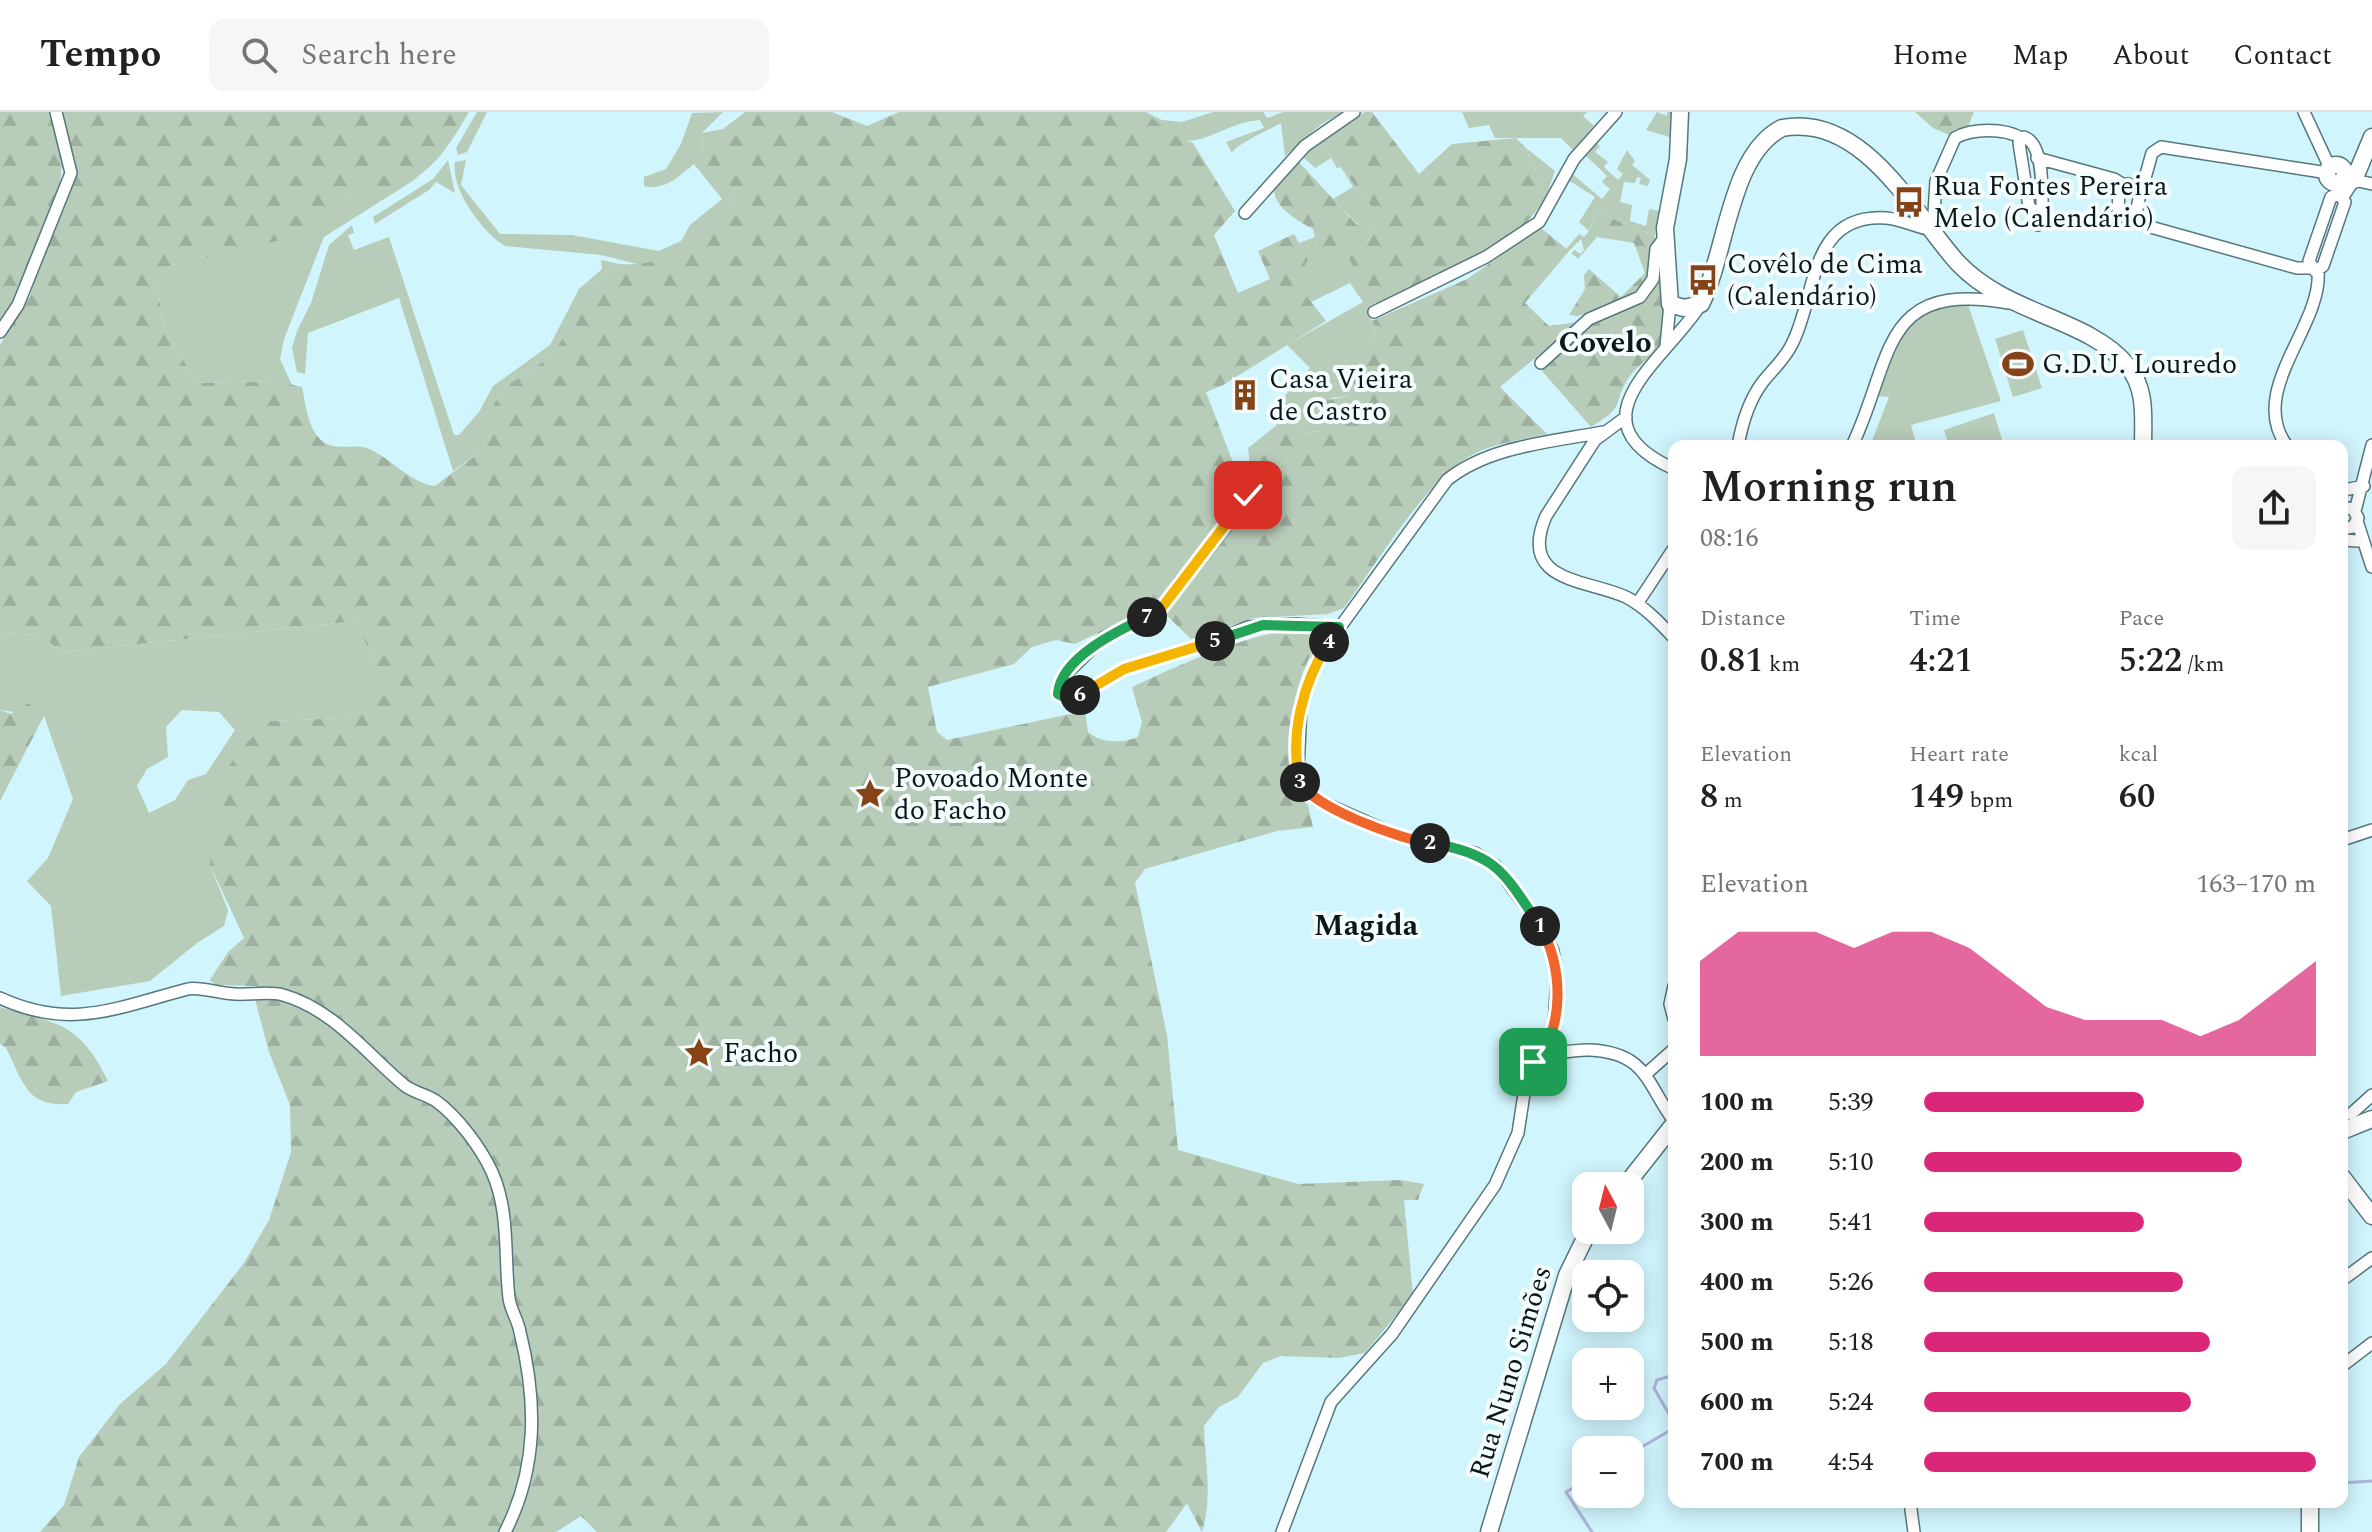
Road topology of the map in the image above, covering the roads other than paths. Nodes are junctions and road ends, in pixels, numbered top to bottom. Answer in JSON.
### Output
{"nodes":[{"id":1,"x":56,"y":112,"type":"edge"},
{"id":2,"x":1354,"y":112,"type":"edge"},
{"id":3,"x":1616,"y":112,"type":"edge"},
{"id":4,"x":1680,"y":112,"type":"edge"},
{"id":5,"x":2304,"y":112,"type":"edge"},
{"id":6,"x":2372,"y":137,"type":"edge"},
{"id":7,"x":2021,"y":138,"type":"junction"},
{"id":8,"x":2037,"y":157,"type":"junction"},
{"id":9,"x":2022,"y":158,"type":"junction"},
{"id":10,"x":2338,"y":182,"type":"junction"},
{"id":11,"x":2372,"y":184,"type":"edge"},
{"id":12,"x":2124,"y":185,"type":"junction"},
{"id":13,"x":2137,"y":187,"type":"junction"},
{"id":14,"x":2036,"y":212,"type":"junction"},
{"id":15,"x":1245,"y":213,"type":"dead end"},
{"id":16,"x":2134,"y":216,"type":"junction"},
{"id":17,"x":2038,"y":225,"type":"dead end"},
{"id":18,"x":1933,"y":230,"type":"junction"},
{"id":19,"x":1665,"y":237,"type":"junction"},
{"id":20,"x":2314,"y":270,"type":"junction"},
{"id":21,"x":2010,"y":303,"type":"junction"},
{"id":22,"x":1670,"y":304,"type":"junction"},
{"id":23,"x":1701,"y":304,"type":"junction"},
{"id":24,"x":1374,"y":312,"type":"dead end"},
{"id":25,"x":0,"y":332,"type":"edge"},
{"id":26,"x":1666,"y":346,"type":"junction"},
{"id":27,"x":1541,"y":363,"type":"dead end"},
{"id":28,"x":1626,"y":417,"type":"junction"},
{"id":29,"x":1603,"y":432,"type":"junction"},
{"id":30,"x":1739,"y":440,"type":"edge"},
{"id":31,"x":1855,"y":440,"type":"edge"},
{"id":32,"x":2143,"y":440,"type":"edge"},
{"id":33,"x":2284,"y":440,"type":"edge"},
{"id":34,"x":2372,"y":445,"type":"edge"},
{"id":35,"x":1668,"y":466,"type":"edge"},
{"id":36,"x":1243,"y":469,"type":"dead end"},
{"id":37,"x":2364,"y":486,"type":"junction"},
{"id":38,"x":2348,"y":488,"type":"edge"},
{"id":39,"x":2348,"y":521,"type":"edge"},
{"id":40,"x":2348,"y":524,"type":"edge"},
{"id":41,"x":1668,"y":557,"type":"edge"},
{"id":42,"x":2372,"y":567,"type":"edge"},
{"id":43,"x":1637,"y":604,"type":"junction"},
{"id":44,"x":1339,"y":627,"type":"junction"},
{"id":45,"x":1668,"y":632,"type":"edge"},
{"id":46,"x":2372,"y":830,"type":"edge"},
{"id":47,"x":2348,"y":838,"type":"edge"},
{"id":48,"x":0,"y":998,"type":"edge"},
{"id":49,"x":1548,"y":1047,"type":"junction"},
{"id":50,"x":1668,"y":1054,"type":"edge"},
{"id":51,"x":1647,"y":1073,"type":"junction"},
{"id":52,"x":2372,"y":1095,"type":"edge"},
{"id":53,"x":1668,"y":1112,"type":"edge"},
{"id":54,"x":2351,"y":1114,"type":"dead end"},
{"id":55,"x":2372,"y":1119,"type":"edge"},
{"id":56,"x":2348,"y":1129,"type":"edge"},
{"id":57,"x":1668,"y":1131,"type":"edge"},
{"id":58,"x":1636,"y":1172,"type":"edge"},
{"id":59,"x":2348,"y":1185,"type":"edge"},
{"id":60,"x":2372,"y":1216,"type":"edge"},
{"id":61,"x":1582,"y":1244,"type":"edge"},
{"id":62,"x":2372,"y":1258,"type":"edge"},
{"id":63,"x":2348,"y":1276,"type":"edge"},
{"id":64,"x":2372,"y":1343,"type":"edge"},
{"id":65,"x":2348,"y":1359,"type":"edge"},
{"id":66,"x":1911,"y":1508,"type":"edge"},
{"id":67,"x":2310,"y":1508,"type":"edge"},
{"id":68,"x":505,"y":1532,"type":"edge"},
{"id":69,"x":1282,"y":1532,"type":"edge"},
{"id":70,"x":1489,"y":1532,"type":"edge"},
{"id":71,"x":1914,"y":1532,"type":"edge"},
{"id":72,"x":2310,"y":1532,"type":"edge"}],
"edges":[{"from":1,"to":25,"type":"street"},
{"from":2,"to":15,"type":"street"},
{"from":3,"to":24,"type":"street"},
{"from":4,"to":19,"type":"street"},
{"from":5,"to":10,"type":"street"},
{"from":6,"to":10,"type":"street"},
{"from":7,"to":8,"type":"street"},
{"from":7,"to":9,"type":"street"},
{"from":7,"to":18,"type":"street"},
{"from":8,"to":9,"type":"street"},
{"from":8,"to":12,"type":"street"},
{"from":8,"to":14,"type":"street"},
{"from":9,"to":14,"type":"street"},
{"from":10,"to":11,"type":"street"},
{"from":10,"to":13,"type":"street"},
{"from":10,"to":20,"type":"street"},
{"from":12,"to":13,"type":"street"},
{"from":12,"to":16,"type":"street"},
{"from":13,"to":16,"type":"street"},
{"from":14,"to":17,"type":"street"},
{"from":16,"to":20,"type":"street"},
{"from":18,"to":21,"type":"street"},
{"from":18,"to":23,"type":"street"},
{"from":18,"to":30,"type":"street"},
{"from":19,"to":22,"type":"street"},
{"from":19,"to":27,"type":"street"},
{"from":20,"to":33,"type":"street"},
{"from":21,"to":31,"type":"street"},
{"from":21,"to":32,"type":"street"},
{"from":22,"to":23,"type":"street"},
{"from":22,"to":26,"type":"street"},
{"from":23,"to":26,"type":"street"},
{"from":26,"to":28,"type":"street"},
{"from":28,"to":29,"type":"street"},
{"from":28,"to":35,"type":"street"},
{"from":29,"to":43,"type":"street"},
{"from":29,"to":44,"type":"street"},
{"from":34,"to":37,"type":"street"},
{"from":36,"to":44,"type":"street"},
{"from":37,"to":38,"type":"street"},
{"from":37,"to":39,"type":"street"},
{"from":40,"to":42,"type":"street"},
{"from":41,"to":43,"type":"street"},
{"from":43,"to":45,"type":"street"},
{"from":44,"to":49,"type":"street"},
{"from":46,"to":47,"type":"street"},
{"from":48,"to":68,"type":"street"},
{"from":49,"to":51,"type":"street"},
{"from":49,"to":69,"type":"street"},
{"from":50,"to":51,"type":"street"},
{"from":51,"to":53,"type":"street"},
{"from":52,"to":54,"type":"street"},
{"from":55,"to":56,"type":"street"},
{"from":57,"to":58,"type":"street"},
{"from":59,"to":60,"type":"street"},
{"from":61,"to":70,"type":"street","name":"Rua Nuno Simões"},
{"from":62,"to":63,"type":"street"},
{"from":64,"to":65,"type":"street"},
{"from":66,"to":71,"type":"street"},
{"from":67,"to":72,"type":"street"}]}
